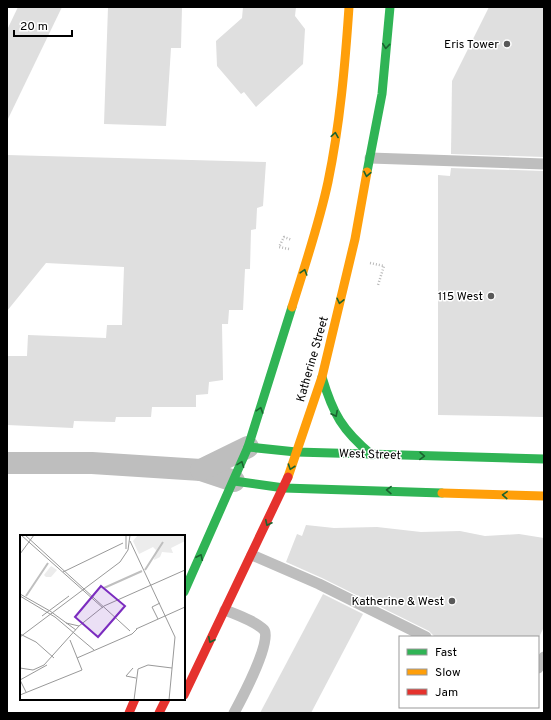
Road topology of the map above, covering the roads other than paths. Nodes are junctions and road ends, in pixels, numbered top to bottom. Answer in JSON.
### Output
{"nodes":[{"id":1,"x":349,"y":7,"type":"edge"},
{"id":2,"x":390,"y":7,"type":"edge"},
{"id":3,"x":370,"y":158,"type":"junction"},
{"id":4,"x":544,"y":164,"type":"edge"},
{"id":5,"x":322,"y":377,"type":"junction"},
{"id":6,"x":248,"y":446,"type":"junction"},
{"id":7,"x":296,"y":452,"type":"junction"},
{"id":8,"x":372,"y":455,"type":"junction"},
{"id":9,"x":544,"y":459,"type":"edge"},
{"id":10,"x":7,"y":463,"type":"edge"},
{"id":11,"x":201,"y":470,"type":"junction"},
{"id":12,"x":234,"y":481,"type":"junction"},
{"id":13,"x":284,"y":488,"type":"junction"},
{"id":14,"x":544,"y":496,"type":"edge"},
{"id":15,"x":252,"y":529,"type":"dead end"},
{"id":16,"x":252,"y":555,"type":"junction"},
{"id":17,"x":185,"y":590,"type":"edge"},
{"id":18,"x":225,"y":610,"type":"junction"},
{"id":19,"x":424,"y":636,"type":"edge"},
{"id":20,"x":544,"y":656,"type":"edge"},
{"id":21,"x":539,"y":666,"type":"edge"},
{"id":22,"x":185,"y":694,"type":"edge"},
{"id":23,"x":135,"y":700,"type":"edge"},
{"id":24,"x":166,"y":700,"type":"edge"},
{"id":25,"x":129,"y":713,"type":"edge"},
{"id":26,"x":159,"y":713,"type":"edge"},
{"id":27,"x":234,"y":713,"type":"edge"}],
"edges":[{"from":6,"to":1,"type":"main road","one_way":true},
{"from":2,"to":3,"type":"main road","name":"Katherine Street","one_way":true},
{"from":3,"to":4,"type":"lane"},
{"from":3,"to":5,"type":"main road","name":"Katherine Street","one_way":true},
{"from":5,"to":7,"type":"main road","name":"Katherine Street"},
{"from":5,"to":8,"type":"main road","one_way":true},
{"from":6,"to":7,"type":"main road","name":"West Street"},
{"from":6,"to":11,"type":"street"},
{"from":12,"to":6,"type":"main road","one_way":true},
{"from":7,"to":8,"type":"main road","name":"West Street"},
{"from":7,"to":13,"type":"main road","name":"Katherine Street","one_way":true},
{"from":8,"to":9,"type":"main road","name":"West Street","one_way":true},
{"from":10,"to":11,"type":"street"},
{"from":11,"to":12,"type":"street"},
{"from":12,"to":13,"type":"main road"},
{"from":17,"to":12,"type":"main road","one_way":true},
{"from":14,"to":13,"type":"main road","one_way":true},
{"from":13,"to":15,"type":"main road"},
{"from":13,"to":16,"type":"main road","name":"Katherine Street","one_way":true},
{"from":16,"to":18,"type":"main road","name":"Katherine Street"},
{"from":16,"to":19,"type":"lane"},
{"from":18,"to":22,"type":"main road","name":"Katherine Street","one_way":true},
{"from":18,"to":27,"type":"lane"},
{"from":20,"to":21,"type":"lane"},
{"from":23,"to":25,"type":"main road"},
{"from":24,"to":26,"type":"main road"}]}
